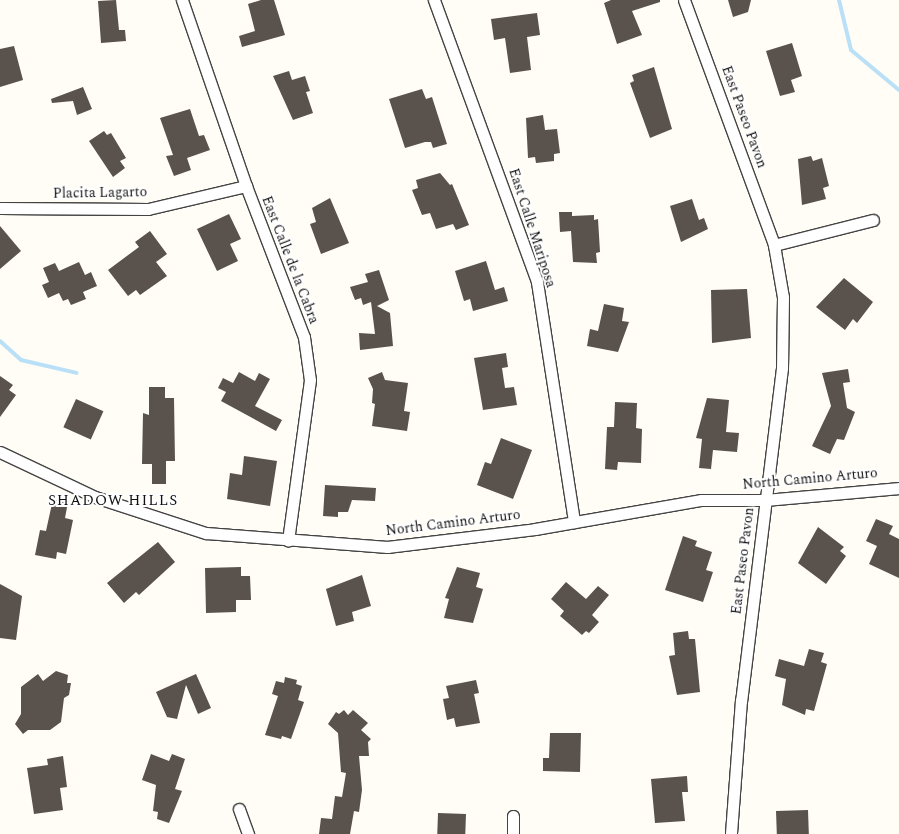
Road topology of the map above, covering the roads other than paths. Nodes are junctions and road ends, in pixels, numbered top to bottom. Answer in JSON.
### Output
{"nodes":[{"id":1,"x":182,"y":0,"type":"edge"},
{"id":2,"x":434,"y":0,"type":"edge"},
{"id":3,"x":684,"y":0,"type":"edge"},
{"id":4,"x":246,"y":186,"type":"junction"},
{"id":5,"x":0,"y":208,"type":"edge"},
{"id":6,"x":873,"y":220,"type":"dead end"},
{"id":7,"x":774,"y":245,"type":"junction"},
{"id":8,"x":0,"y":454,"type":"edge"},
{"id":9,"x":899,"y":488,"type":"edge"},
{"id":10,"x":765,"y":500,"type":"junction"},
{"id":11,"x":574,"y":522,"type":"junction"},
{"id":12,"x":288,"y":540,"type":"junction"},
{"id":13,"x":239,"y":809,"type":"dead end"},
{"id":14,"x":513,"y":816,"type":"dead end"},
{"id":15,"x":248,"y":834,"type":"edge"},
{"id":16,"x":513,"y":834,"type":"edge"},
{"id":17,"x":731,"y":834,"type":"edge"}],
"edges":[{"from":1,"to":4,"type":"street","name":"East Calle de la Cabra"},
{"from":2,"to":11,"type":"street","name":"East Calle Mariposa"},
{"from":3,"to":7,"type":"street","name":"East Paseo Pavon"},
{"from":4,"to":5,"type":"street","name":"Placita Lagarto"},
{"from":4,"to":12,"type":"street","name":"East Calle de la Cabra"},
{"from":6,"to":7,"type":"street"},
{"from":7,"to":10,"type":"street","name":"East Paseo Pavon"},
{"from":8,"to":12,"type":"street","name":"North Camino Arturo"},
{"from":9,"to":10,"type":"street","name":"North Camino Arturo"},
{"from":10,"to":11,"type":"street","name":"North Camino Arturo"},
{"from":10,"to":17,"type":"street","name":"East Paseo Pavon"},
{"from":11,"to":12,"type":"street","name":"North Camino Arturo"},
{"from":13,"to":15,"type":"street"},
{"from":14,"to":16,"type":"street"}]}
